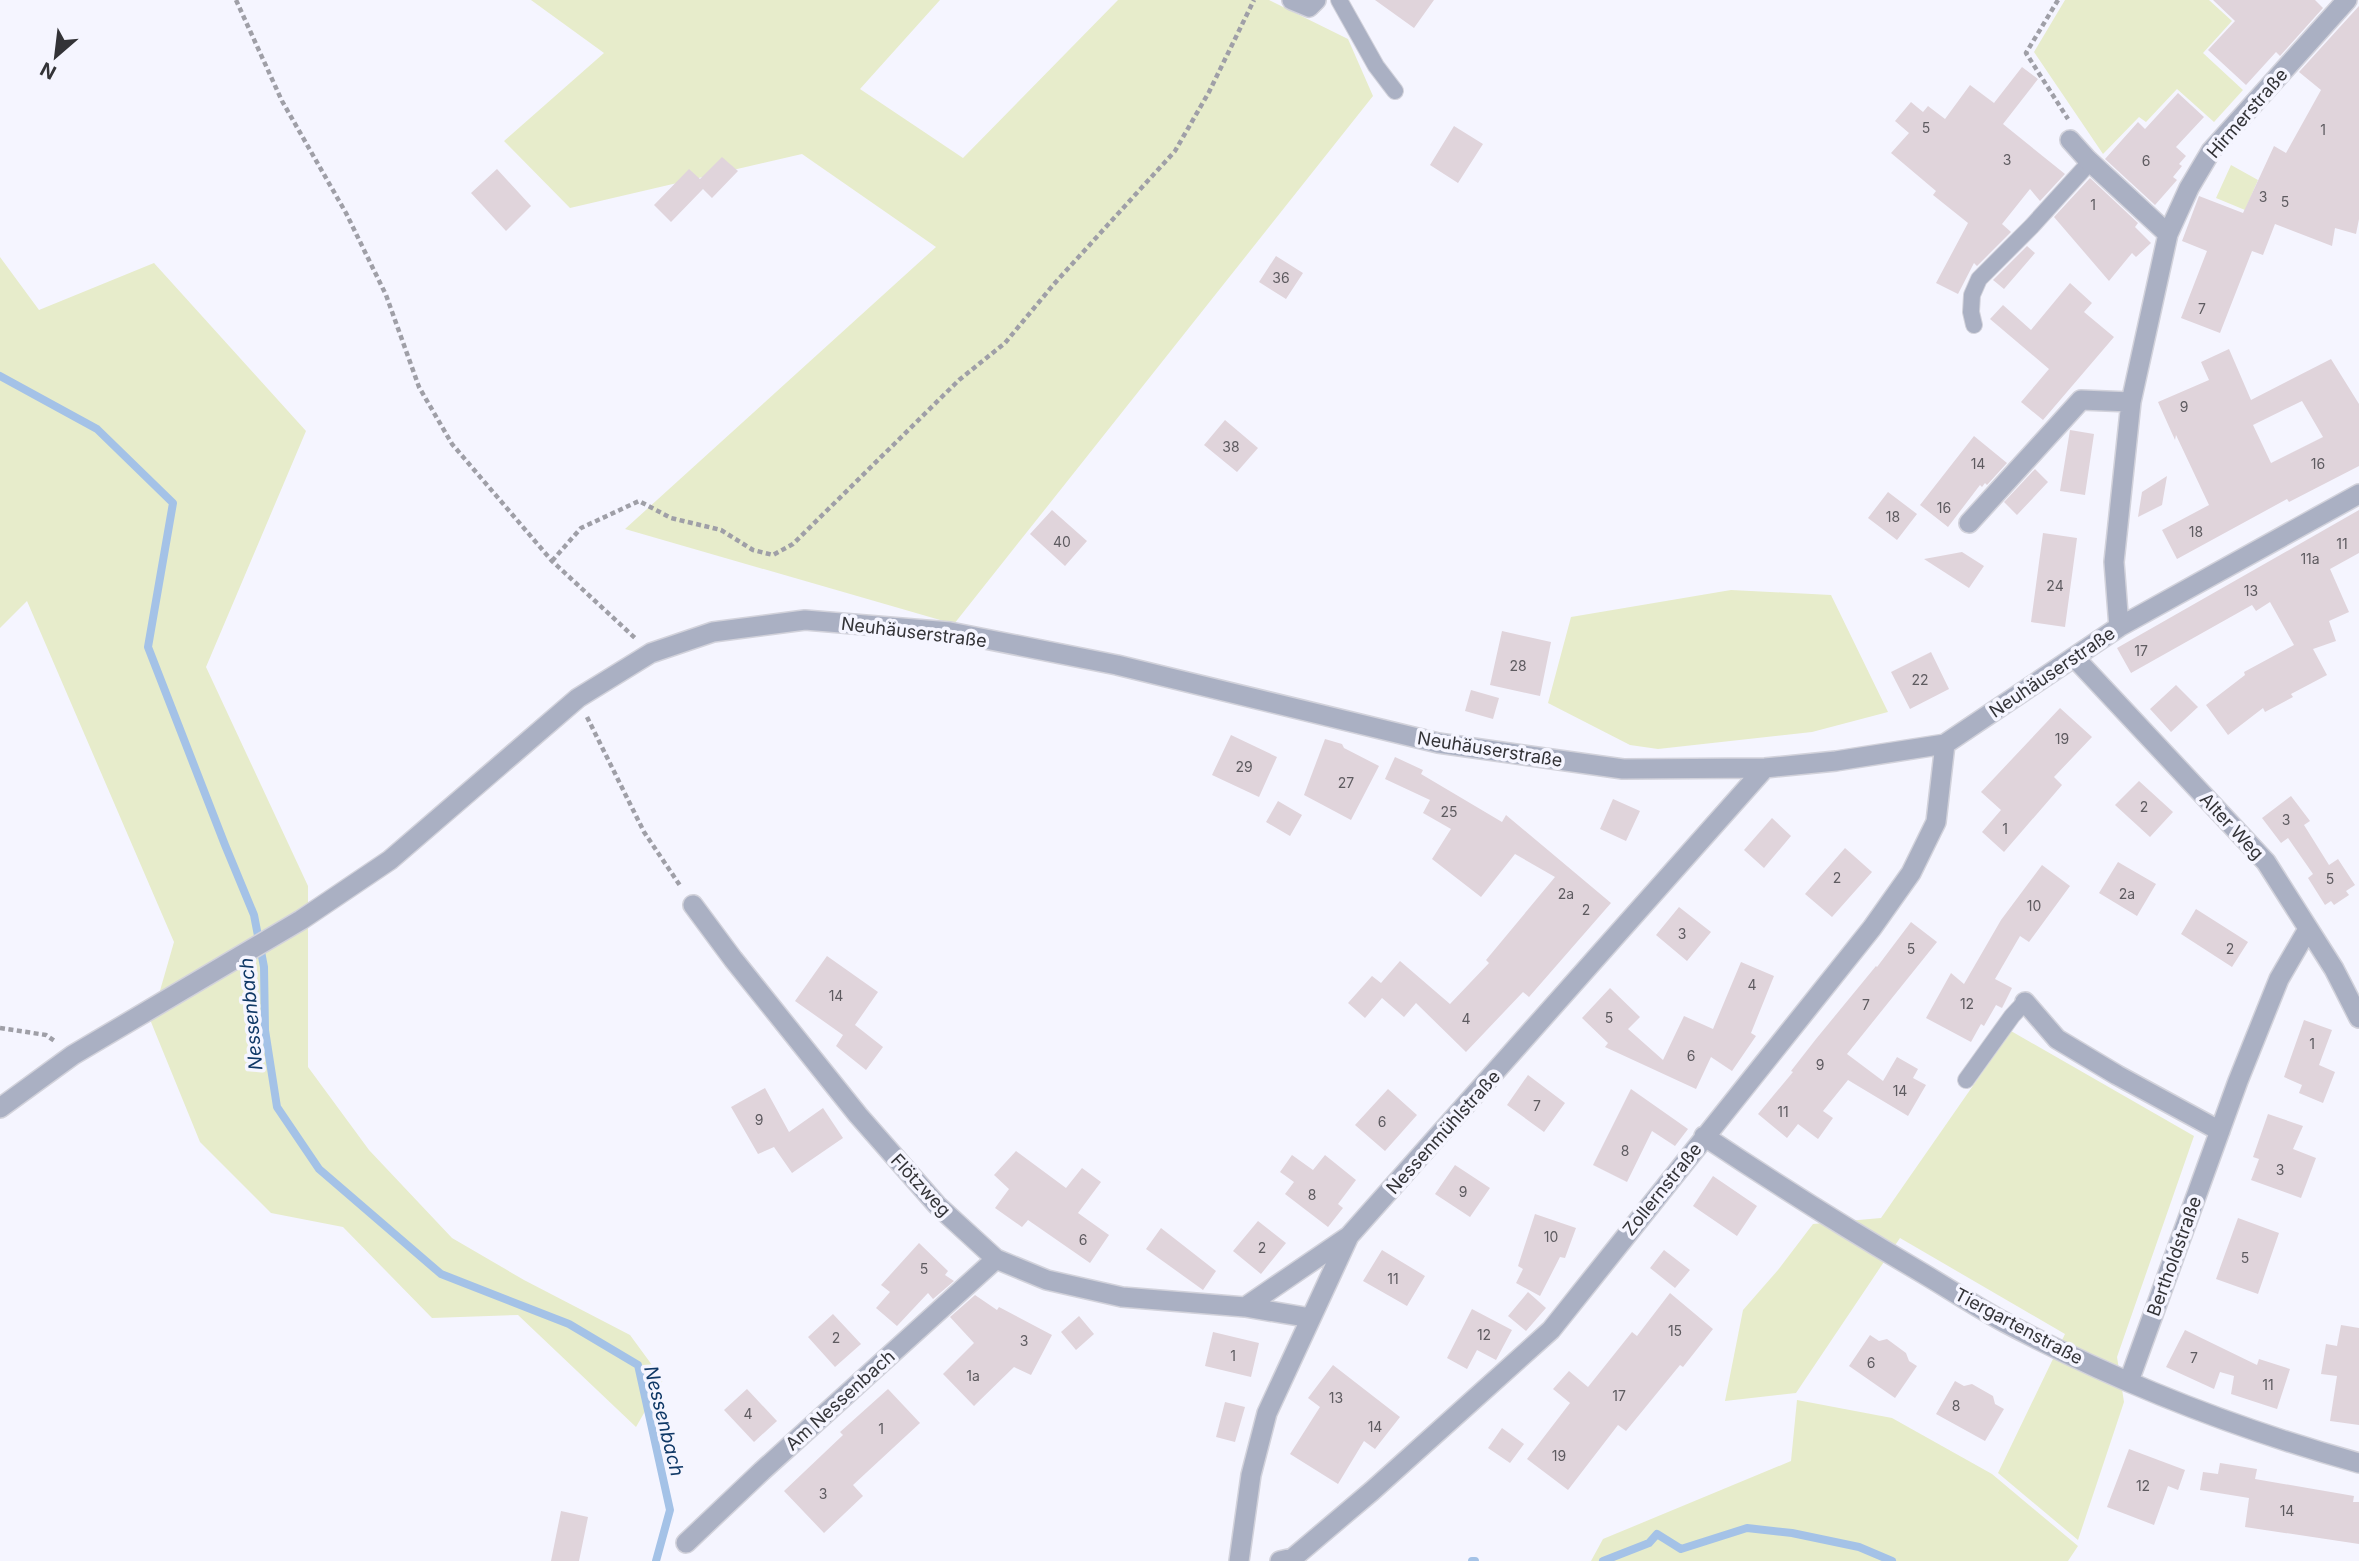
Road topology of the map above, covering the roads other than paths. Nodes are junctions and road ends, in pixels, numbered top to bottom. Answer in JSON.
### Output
{"nodes":[{"id":1,"x":1339,"y":0,"type":"edge"},
{"id":2,"x":2347,"y":0,"type":"edge"},
{"id":3,"x":1395,"y":91,"type":"dead end"},
{"id":4,"x":2070,"y":140,"type":"road end"},
{"id":5,"x":2090,"y":162,"type":"junction"},
{"id":6,"x":2168,"y":234,"type":"junction"},
{"id":7,"x":1974,"y":326,"type":"dead end"},
{"id":8,"x":2131,"y":402,"type":"junction"},
{"id":9,"x":2359,"y":494,"type":"edge"},
{"id":10,"x":1969,"y":523,"type":"dead end"},
{"id":11,"x":2119,"y":627,"type":"junction"},
{"id":12,"x":2074,"y":657,"type":"junction"},
{"id":13,"x":1945,"y":744,"type":"junction"},
{"id":14,"x":1765,"y":768,"type":"junction"},
{"id":15,"x":693,"y":905,"type":"road end"},
{"id":16,"x":2308,"y":929,"type":"junction"},
{"id":17,"x":2025,"y":1002,"type":"joint"},
{"id":18,"x":2359,"y":1018,"type":"edge"},
{"id":19,"x":1966,"y":1080,"type":"dead end"},
{"id":20,"x":0,"y":1108,"type":"edge"},
{"id":21,"x":2220,"y":1130,"type":"junction"},
{"id":22,"x":1704,"y":1136,"type":"junction"},
{"id":23,"x":1349,"y":1236,"type":"junction"},
{"id":24,"x":996,"y":1259,"type":"junction"},
{"id":25,"x":1245,"y":1307,"type":"junction"},
{"id":26,"x":1311,"y":1318,"type":"junction"},
{"id":27,"x":2129,"y":1381,"type":"junction"},
{"id":28,"x":2359,"y":1463,"type":"edge"},
{"id":29,"x":686,"y":1543,"type":"dead end"},
{"id":30,"x":1239,"y":1561,"type":"edge"},
{"id":31,"x":1280,"y":1561,"type":"edge"}],
"edges":[{"from":1,"to":3,"type":"lane"},
{"from":2,"to":6,"type":"street","name":"Hirmerstraße"},
{"from":4,"to":5,"type":"street"},
{"from":5,"to":6,"type":"street"},
{"from":5,"to":7,"type":"lane"},
{"from":6,"to":8,"type":"street","name":"Hirmerstraße"},
{"from":8,"to":10,"type":"street"},
{"from":8,"to":11,"type":"street","name":"Hirmerstraße"},
{"from":9,"to":11,"type":"street","name":"Neuhäuserstraße"},
{"from":11,"to":12,"type":"street","name":"Neuhäuserstraße"},
{"from":12,"to":13,"type":"street","name":"Neuhäuserstraße"},
{"from":12,"to":16,"type":"street","name":"Alter Weg"},
{"from":13,"to":14,"type":"street","name":"Neuhäuserstraße"},
{"from":13,"to":22,"type":"street","name":"Zollernstraße"},
{"from":14,"to":20,"type":"street","name":"Neuhäuserstraße"},
{"from":14,"to":23,"type":"street","name":"Nessenmühlstraße"},
{"from":15,"to":24,"type":"street","name":"Flötzweg"},
{"from":16,"to":18,"type":"street","name":"Alter Weg"},
{"from":16,"to":21,"type":"street","name":"Bertholdstraße"},
{"from":17,"to":19,"type":"lane"},
{"from":17,"to":21,"type":"street"},
{"from":21,"to":27,"type":"street","name":"Bertholdstraße"},
{"from":22,"to":27,"type":"street","name":"Tiergartenstraße"},
{"from":22,"to":31,"type":"street","name":"Zollernstraße"},
{"from":23,"to":25,"type":"street"},
{"from":23,"to":26,"type":"street","name":"Nessenmühlstraße"},
{"from":24,"to":25,"type":"street","name":"Flötzweg"},
{"from":24,"to":29,"type":"street","name":"Am Nessenbach"},
{"from":25,"to":26,"type":"street","name":"Flötzweg"},
{"from":26,"to":30,"type":"street","name":"Nessenmühlstraße"},
{"from":27,"to":28,"type":"street","name":"Tiergartenstraße"}]}
